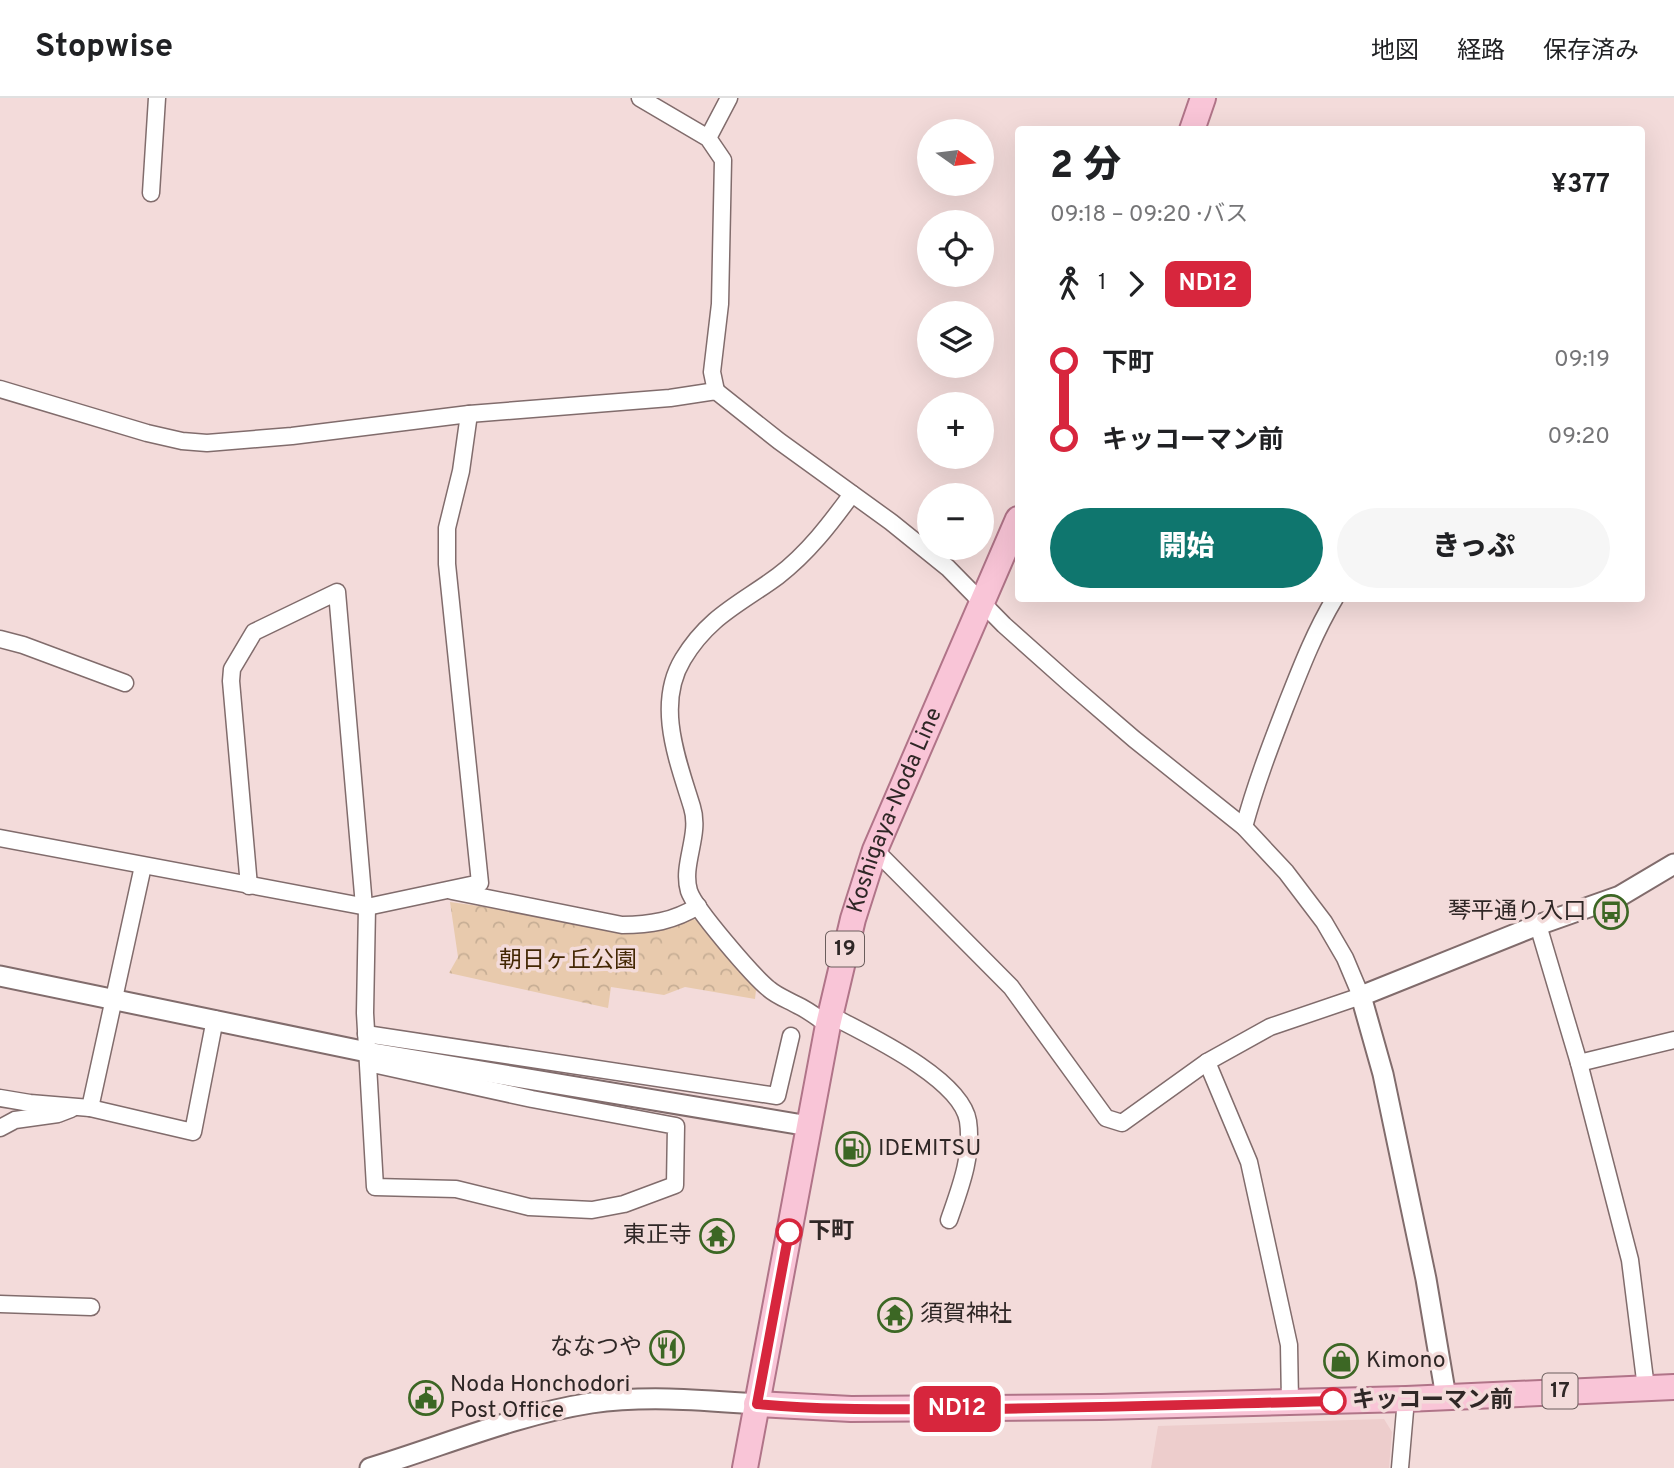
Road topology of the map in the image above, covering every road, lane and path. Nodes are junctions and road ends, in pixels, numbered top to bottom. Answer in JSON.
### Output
{"nodes":[{"id":1,"x":157,"y":98,"type":"edge"},
{"id":2,"x":640,"y":98,"type":"edge"},
{"id":3,"x":729,"y":98,"type":"edge"},
{"id":4,"x":1203,"y":98,"type":"edge"},
{"id":5,"x":1193,"y":126,"type":"edge"},
{"id":6,"x":708,"y":138,"type":"junction"},
{"id":7,"x":151,"y":193,"type":"dead end"},
{"id":8,"x":0,"y":388,"type":"edge"},
{"id":9,"x":716,"y":391,"type":"junction"},
{"id":10,"x":469,"y":414,"type":"junction"},
{"id":11,"x":852,"y":494,"type":"junction"},
{"id":12,"x":1015,"y":526,"type":"edge"},
{"id":13,"x":982,"y":602,"type":"junction"},
{"id":14,"x":1333,"y":602,"type":"edge"},
{"id":15,"x":0,"y":639,"type":"edge"},
{"id":16,"x":125,"y":683,"type":"dead end"},
{"id":17,"x":1244,"y":827,"type":"junction"},
{"id":18,"x":0,"y":838,"type":"edge"},
{"id":19,"x":875,"y":850,"type":"junction"},
{"id":20,"x":1674,"y":864,"type":"edge"},
{"id":21,"x":143,"y":866,"type":"junction"},
{"id":22,"x":249,"y":886,"type":"junction"},
{"id":23,"x":448,"y":890,"type":"junction"},
{"id":24,"x":698,"y":906,"type":"junction"},
{"id":25,"x":365,"y":907,"type":"junction"},
{"id":26,"x":1538,"y":925,"type":"junction"},
{"id":27,"x":0,"y":976,"type":"edge"},
{"id":28,"x":1361,"y":996,"type":"junction"},
{"id":29,"x":113,"y":998,"type":"junction"},
{"id":30,"x":215,"y":1019,"type":"junction"},
{"id":31,"x":829,"y":1020,"type":"junction"},
{"id":32,"x":791,"y":1036,"type":"dead end"},
{"id":33,"x":1674,"y":1040,"type":"edge"},
{"id":34,"x":367,"y":1050,"type":"junction"},
{"id":35,"x":1207,"y":1062,"type":"junction"},
{"id":36,"x":1579,"y":1063,"type":"junction"},
{"id":37,"x":0,"y":1098,"type":"edge"},
{"id":38,"x":83,"y":1108,"type":"junction"},
{"id":39,"x":810,"y":1126,"type":"junction"},
{"id":40,"x":0,"y":1128,"type":"edge"},
{"id":41,"x":949,"y":1220,"type":"dead end"},
{"id":42,"x":0,"y":1304,"type":"edge"},
{"id":43,"x":90,"y":1307,"type":"dead end"},
{"id":44,"x":1674,"y":1387,"type":"edge"},
{"id":45,"x":1646,"y":1388,"type":"junction"},
{"id":46,"x":1446,"y":1397,"type":"junction"},
{"id":47,"x":1406,"y":1399,"type":"junction"},
{"id":48,"x":1290,"y":1402,"type":"junction"},
{"id":49,"x":757,"y":1404,"type":"junction"},
{"id":50,"x":370,"y":1468,"type":"edge"},
{"id":51,"x":745,"y":1468,"type":"edge"},
{"id":52,"x":1400,"y":1468,"type":"edge"}],
"edges":[{"from":1,"to":7,"type":"street"},
{"from":2,"to":6,"type":"street"},
{"from":3,"to":6,"type":"street"},
{"from":4,"to":5,"type":"main road"},
{"from":6,"to":9,"type":"street"},
{"from":8,"to":10,"type":"street"},
{"from":9,"to":10,"type":"street"},
{"from":9,"to":11,"type":"street"},
{"from":10,"to":23,"type":"street"},
{"from":11,"to":13,"type":"street"},
{"from":11,"to":24,"type":"street"},
{"from":12,"to":13,"type":"main road","name":"Koshigaya-Noda Line","number":"19"},
{"from":13,"to":17,"type":"street"},
{"from":13,"to":19,"type":"main road","name":"Koshigaya-Noda Line","number":"19"},
{"from":14,"to":17,"type":"street"},
{"from":15,"to":16,"type":"street"},
{"from":17,"to":28,"type":"street"},
{"from":18,"to":21,"type":"street"},
{"from":19,"to":31,"type":"main road","name":"Koshigaya-Noda Line","number":"19"},
{"from":19,"to":35,"type":"street"},
{"from":20,"to":26,"type":"street"},
{"from":21,"to":22,"type":"street"},
{"from":21,"to":29,"type":"street"},
{"from":22,"to":25,"type":"street"},
{"from":22,"to":25,"type":"street"},
{"from":23,"to":24,"type":"street"},
{"from":23,"to":25,"type":"street"},
{"from":24,"to":31,"type":"street"},
{"from":25,"to":34,"type":"street"},
{"from":26,"to":28,"type":"street"},
{"from":26,"to":36,"type":"street"},
{"from":27,"to":29,"type":"street"},
{"from":28,"to":35,"type":"street"},
{"from":28,"to":46,"type":"street"},
{"from":29,"to":30,"type":"street"},
{"from":29,"to":38,"type":"street"},
{"from":30,"to":34,"type":"street"},
{"from":30,"to":38,"type":"street"},
{"from":31,"to":39,"type":"main road","name":"Koshigaya-Noda Line","number":"19"},
{"from":31,"to":41,"type":"street"},
{"from":32,"to":34,"type":"street"},
{"from":33,"to":36,"type":"street"},
{"from":34,"to":34,"type":"street"},
{"from":34,"to":39,"type":"street"},
{"from":35,"to":48,"type":"street"},
{"from":36,"to":45,"type":"street"},
{"from":37,"to":38,"type":"street"},
{"from":38,"to":40,"type":"street"},
{"from":39,"to":49,"type":"main road","name":"Koshigaya-Noda Line","number":"19"},
{"from":42,"to":43,"type":"street"},
{"from":44,"to":45,"type":"main road","number":"17"},
{"from":45,"to":46,"type":"main road","number":"17"},
{"from":46,"to":47,"type":"main road","number":"17"},
{"from":47,"to":48,"type":"main road","number":"17"},
{"from":47,"to":52,"type":"street"},
{"from":48,"to":49,"type":"main road","number":"17"},
{"from":49,"to":50,"type":"street"},
{"from":49,"to":51,"type":"main road","name":"Koshigaya-Noda Line"}]}
